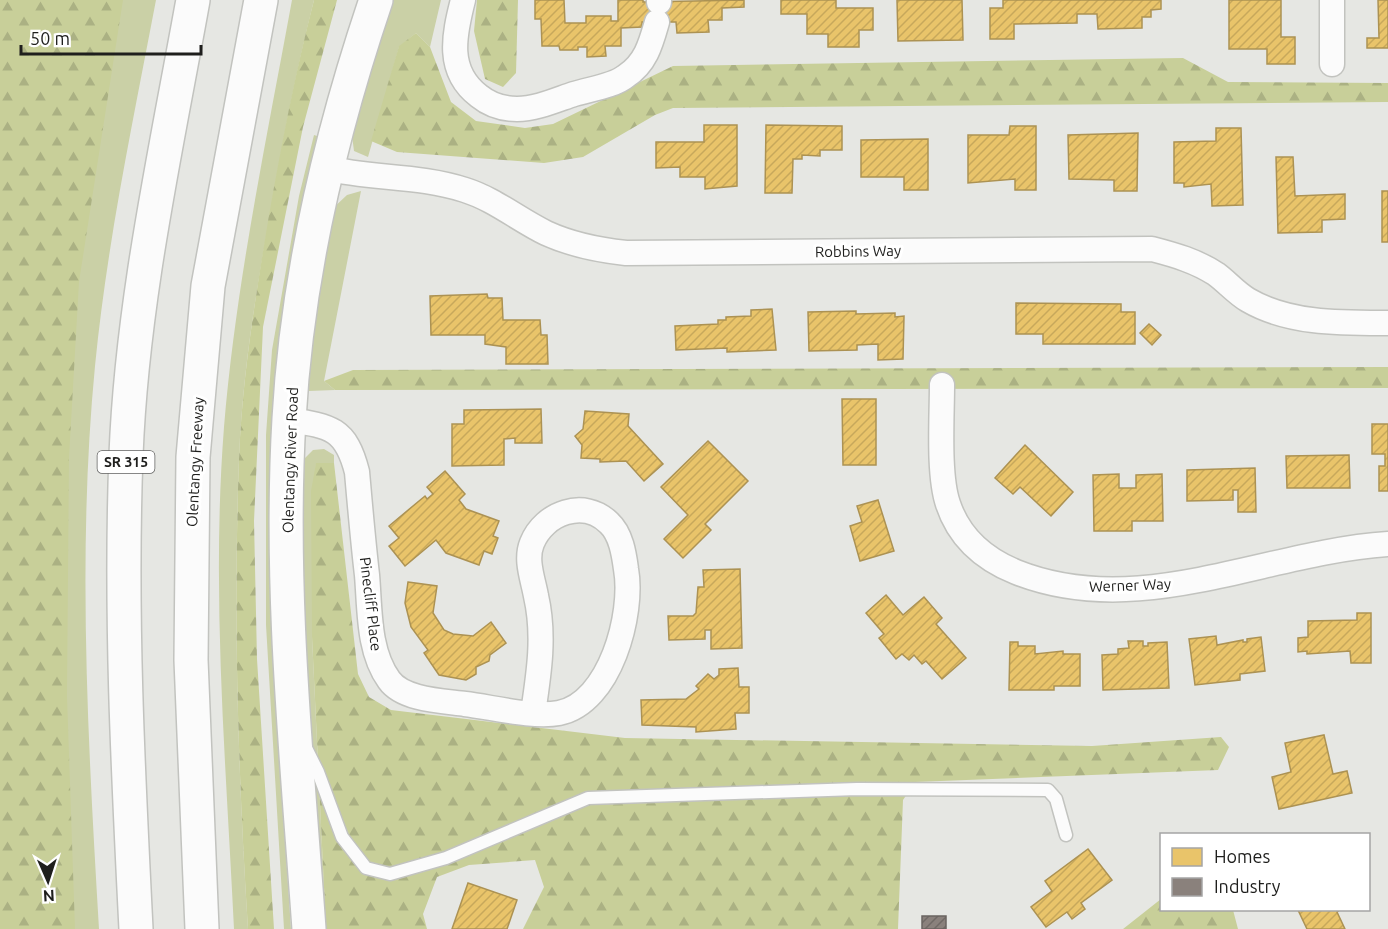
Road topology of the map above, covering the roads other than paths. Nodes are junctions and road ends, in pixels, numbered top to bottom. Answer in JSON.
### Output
{"nodes":[{"id":1,"x":193,"y":0,"type":"edge"},
{"id":2,"x":261,"y":0,"type":"edge"},
{"id":3,"x":376,"y":0,"type":"edge"},
{"id":4,"x":463,"y":0,"type":"edge"},
{"id":5,"x":1332,"y":0,"type":"edge"},
{"id":6,"x":658,"y":8,"type":"edge"},
{"id":7,"x":1332,"y":64,"type":"dead end"},
{"id":8,"x":326,"y":168,"type":"junction"},
{"id":9,"x":1388,"y":323,"type":"edge"},
{"id":10,"x":942,"y":385,"type":"dead end"},
{"id":11,"x":289,"y":420,"type":"junction"},
{"id":12,"x":1388,"y":544,"type":"edge"},
{"id":13,"x":533,"y":713,"type":"junction"},
{"id":14,"x":295,"y":726,"type":"junction"},
{"id":15,"x":1066,"y":835,"type":"dead end"},
{"id":16,"x":136,"y":929,"type":"edge"},
{"id":17,"x":202,"y":929,"type":"edge"},
{"id":18,"x":309,"y":929,"type":"edge"}],
"edges":[{"from":1,"to":16,"type":"main road","number":"SR 315"},
{"from":2,"to":17,"type":"main road","name":"Olentangy Freeway"},
{"from":3,"to":8,"type":"main road","name":"Olentangy River Road"},
{"from":4,"to":6,"type":"street"},
{"from":5,"to":7,"type":"street"},
{"from":8,"to":9,"type":"street","name":"Robbins Way"},
{"from":8,"to":11,"type":"main road","name":"Olentangy River Road"},
{"from":10,"to":12,"type":"street","name":"Werner Way"},
{"from":11,"to":13,"type":"street","name":"Pinecliff Place"},
{"from":11,"to":14,"type":"main road","name":"Olentangy River Road"},
{"from":13,"to":13,"type":"street","name":"Pinecliff Place"},
{"from":14,"to":15,"type":"lane"},
{"from":14,"to":18,"type":"main road","name":"Olentangy River Road"}]}
